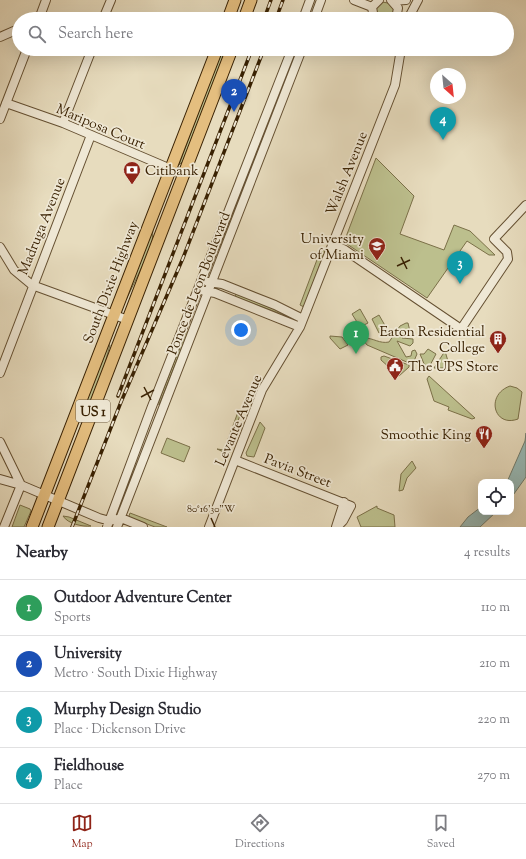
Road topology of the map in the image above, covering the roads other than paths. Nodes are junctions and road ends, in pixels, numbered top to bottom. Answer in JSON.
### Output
{"nodes":[{"id":1,"x":46,"y":0,"type":"edge"},
{"id":2,"x":111,"y":0,"type":"edge"},
{"id":3,"x":235,"y":0,"type":"edge"},
{"id":4,"x":251,"y":0,"type":"edge"},
{"id":5,"x":310,"y":0,"type":"edge"},
{"id":6,"x":321,"y":0,"type":"edge"},
{"id":7,"x":354,"y":0,"type":"edge"},
{"id":8,"x":379,"y":0,"type":"edge"},
{"id":9,"x":392,"y":0,"type":"edge"},
{"id":10,"x":406,"y":0,"type":"edge"},
{"id":11,"x":418,"y":0,"type":"edge"},
{"id":12,"x":372,"y":7,"type":"junction"},
{"id":13,"x":42,"y":12,"type":"edge"},
{"id":14,"x":106,"y":12,"type":"edge"},
{"id":15,"x":231,"y":12,"type":"edge"},
{"id":16,"x":247,"y":12,"type":"edge"},
{"id":17,"x":306,"y":12,"type":"edge"},
{"id":18,"x":317,"y":12,"type":"edge"},
{"id":19,"x":373,"y":12,"type":"edge"},
{"id":20,"x":397,"y":12,"type":"edge"},
{"id":21,"x":412,"y":12,"type":"edge"},
{"id":22,"x":12,"y":32,"type":"edge"},
{"id":23,"x":0,"y":37,"type":"edge"},
{"id":24,"x":24,"y":56,"type":"edge"},
{"id":25,"x":89,"y":56,"type":"edge"},
{"id":26,"x":214,"y":56,"type":"edge"},
{"id":27,"x":229,"y":56,"type":"edge"},
{"id":28,"x":289,"y":56,"type":"edge"},
{"id":29,"x":299,"y":56,"type":"edge"},
{"id":30,"x":400,"y":56,"type":"edge"},
{"id":31,"x":6,"y":103,"type":"junction"},
{"id":32,"x":0,"y":119,"type":"edge"},
{"id":33,"x":63,"y":123,"type":"junction"},
{"id":34,"x":91,"y":135,"type":"junction"},
{"id":35,"x":170,"y":169,"type":"junction"},
{"id":36,"x":185,"y":175,"type":"junction"},
{"id":37,"x":526,"y":205,"type":"edge"},
{"id":38,"x":332,"y":244,"type":"junction"},
{"id":39,"x":0,"y":247,"type":"edge"},
{"id":40,"x":212,"y":281,"type":"junction"},
{"id":41,"x":201,"y":282,"type":"junction"},
{"id":42,"x":32,"y":285,"type":"junction"},
{"id":43,"x":235,"y":290,"type":"junction"},
{"id":44,"x":198,"y":291,"type":"junction"},
{"id":45,"x":208,"y":291,"type":"junction"},
{"id":46,"x":231,"y":300,"type":"junction"},
{"id":47,"x":114,"y":314,"type":"junction"},
{"id":48,"x":128,"y":320,"type":"junction"},
{"id":49,"x":302,"y":323,"type":"junction"},
{"id":50,"x":0,"y":373,"type":"edge"},
{"id":51,"x":0,"y":442,"type":"edge"},
{"id":52,"x":235,"y":460,"type":"junction"},
{"id":53,"x":0,"y":479,"type":"edge"},
{"id":54,"x":21,"y":485,"type":"junction"},
{"id":55,"x":44,"y":495,"type":"junction"},
{"id":56,"x":58,"y":501,"type":"junction"},
{"id":57,"x":121,"y":518,"type":"junction"},
{"id":58,"x":112,"y":525,"type":"edge"},
{"id":59,"x":4,"y":527,"type":"edge"},
{"id":60,"x":32,"y":527,"type":"edge"},
{"id":61,"x":48,"y":527,"type":"edge"},
{"id":62,"x":143,"y":527,"type":"edge"},
{"id":63,"x":209,"y":527,"type":"edge"},
{"id":64,"x":336,"y":527,"type":"edge"}],
"edges":[{"from":1,"to":13,"type":"street"},
{"from":2,"to":14,"type":"street"},
{"from":3,"to":15,"type":"highway"},
{"from":4,"to":16,"type":"highway"},
{"from":5,"to":17,"type":"street"},
{"from":6,"to":18,"type":"street"},
{"from":7,"to":12,"type":"street"},
{"from":8,"to":12,"type":"street"},
{"from":9,"to":10,"type":"street"},
{"from":9,"to":20,"type":"street"},
{"from":11,"to":21,"type":"street"},
{"from":12,"to":19,"type":"street"},
{"from":22,"to":23,"type":"street"},
{"from":24,"to":31,"type":"street"},
{"from":25,"to":33,"type":"street"},
{"from":26,"to":35,"type":"highway","name":"South Dixie Highway","number":"US 1"},
{"from":27,"to":36,"type":"highway","number":"US 1"},
{"from":28,"to":41,"type":"street","name":"Ponce de Leon Boulevard"},
{"from":29,"to":40,"type":"street","name":"Ponce de Leon Boulevard"},
{"from":30,"to":38,"type":"street","name":"Walsh Avenue"},
{"from":31,"to":32,"type":"street"},
{"from":31,"to":33,"type":"street","name":"Mariposa Court"},
{"from":33,"to":34,"type":"street","name":"Mariposa Court"},
{"from":34,"to":35,"type":"street","name":"Mariposa Court"},
{"from":34,"to":42,"type":"street","name":"Madruga Avenue"},
{"from":35,"to":36,"type":"street","name":"Mariposa Court"},
{"from":35,"to":47,"type":"highway","name":"South Dixie Highway","number":"US 1"},
{"from":36,"to":48,"type":"highway","number":"US 1"},
{"from":37,"to":38,"type":"street"},
{"from":38,"to":49,"type":"street","name":"Walsh Avenue"},
{"from":39,"to":42,"type":"street"},
{"from":40,"to":41,"type":"street"},
{"from":40,"to":43,"type":"street"},
{"from":40,"to":45,"type":"street","name":"Ponce de Leon Boulevard"},
{"from":41,"to":44,"type":"street","name":"Ponce de Leon Boulevard"},
{"from":42,"to":47,"type":"street"},
{"from":42,"to":50,"type":"street","name":"Madruga Avenue"},
{"from":43,"to":46,"type":"street"},
{"from":43,"to":49,"type":"street"},
{"from":44,"to":45,"type":"street"},
{"from":44,"to":58,"type":"street","name":"Ponce de Leon Boulevard"},
{"from":45,"to":46,"type":"street"},
{"from":45,"to":57,"type":"street","name":"Ponce de Leon Boulevard"},
{"from":46,"to":49,"type":"street"},
{"from":47,"to":48,"type":"street"},
{"from":47,"to":55,"type":"highway","name":"South Dixie Highway","number":"US 1"},
{"from":48,"to":56,"type":"highway","number":"US 1"},
{"from":49,"to":52,"type":"street","name":"Levante Avenue"},
{"from":51,"to":54,"type":"street"},
{"from":52,"to":63,"type":"street","name":"Levante Avenue"},
{"from":52,"to":64,"type":"street","name":"Pavia Street"},
{"from":53,"to":54,"type":"street"},
{"from":54,"to":55,"type":"street"},
{"from":54,"to":59,"type":"street"},
{"from":55,"to":56,"type":"street"},
{"from":55,"to":60,"type":"highway","name":"South Dixie Highway","number":"US 1"},
{"from":56,"to":58,"type":"street"},
{"from":56,"to":61,"type":"highway","number":"US 1"},
{"from":57,"to":58,"type":"street"},
{"from":57,"to":62,"type":"street"}]}
